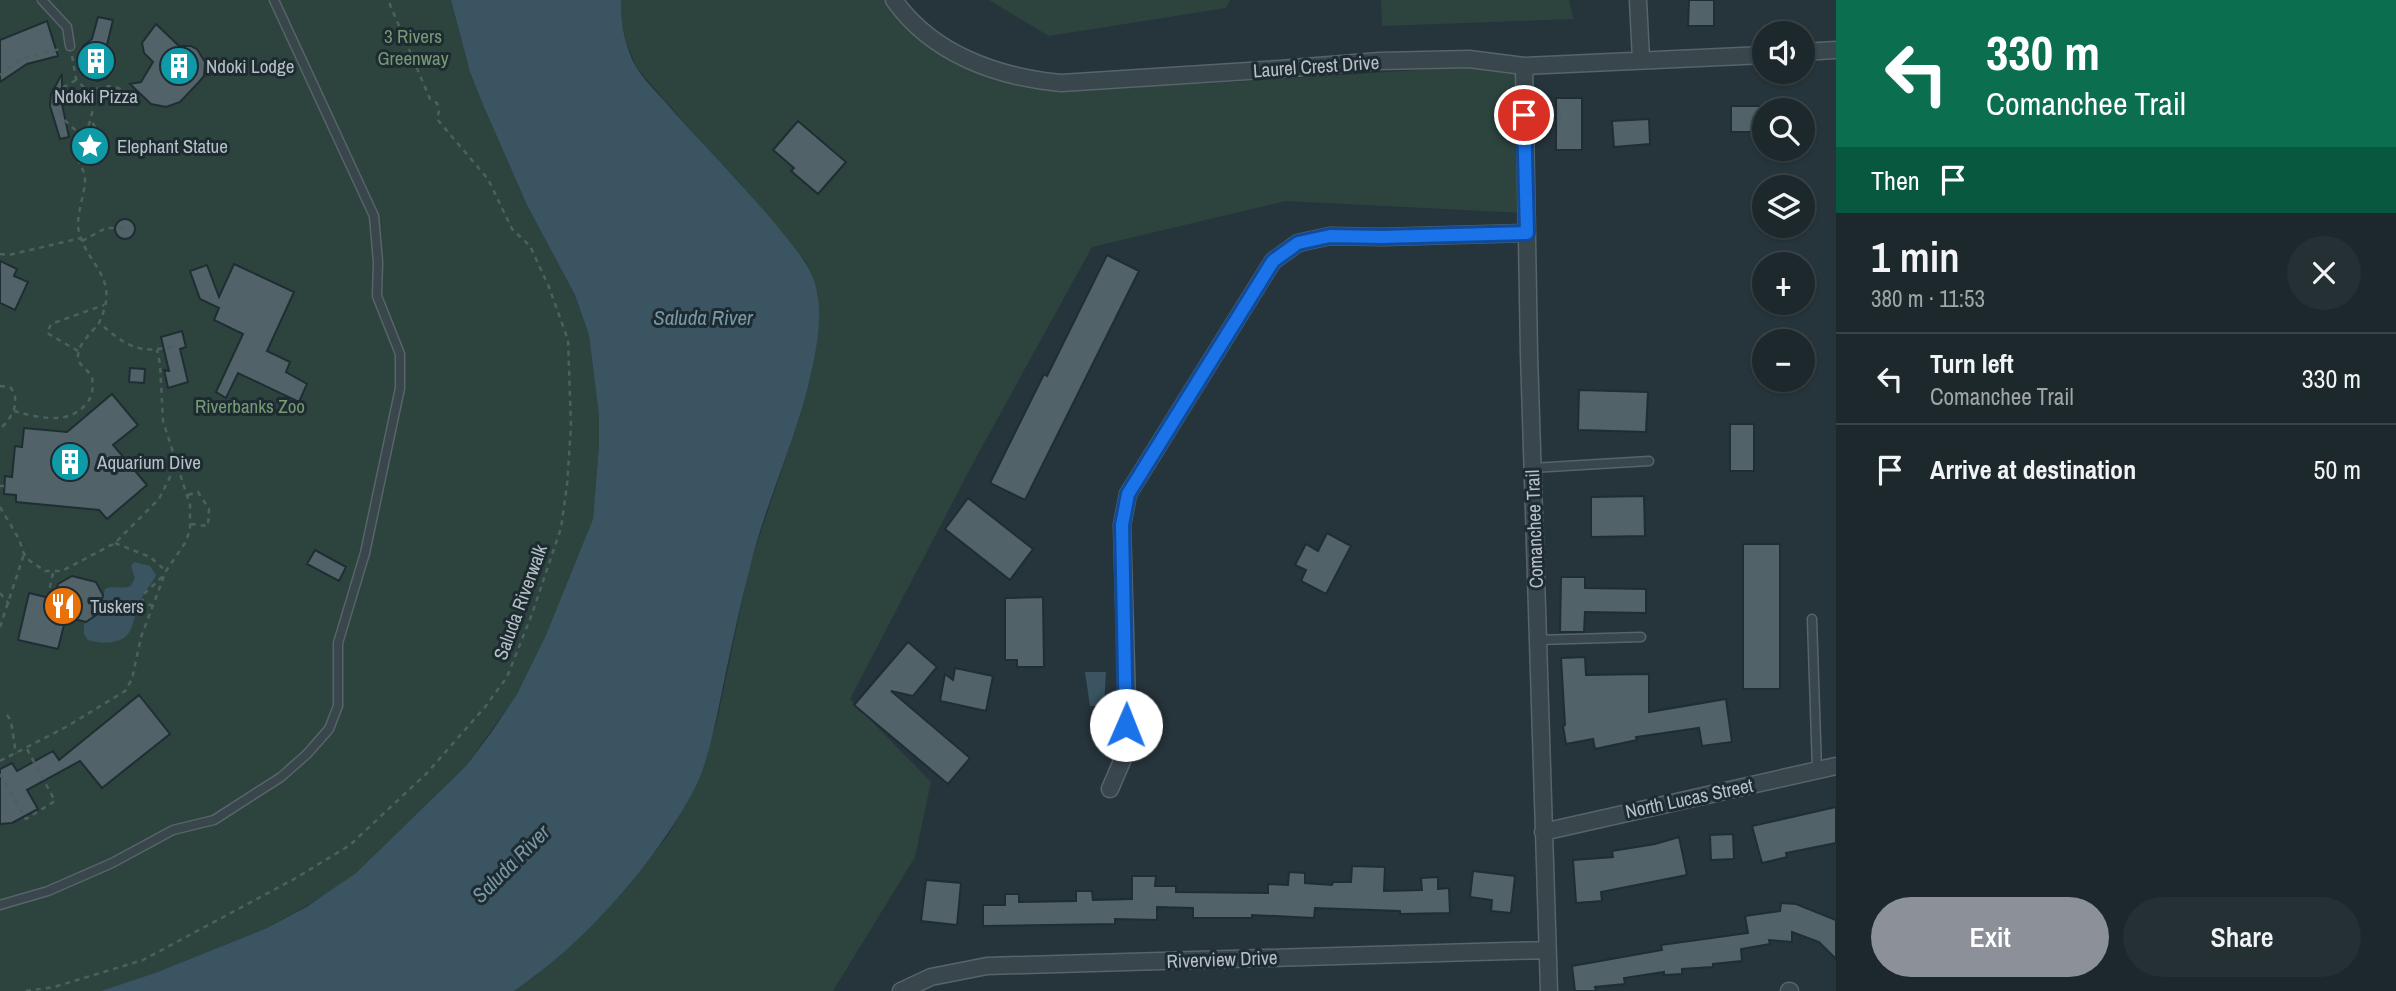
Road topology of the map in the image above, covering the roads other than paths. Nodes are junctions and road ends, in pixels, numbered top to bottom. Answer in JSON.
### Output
{"nodes":[{"id":1,"x":42,"y":0,"type":"edge"},
{"id":2,"x":274,"y":0,"type":"edge"},
{"id":3,"x":894,"y":0,"type":"edge"},
{"id":4,"x":1638,"y":0,"type":"edge"},
{"id":5,"x":71,"y":47,"type":"road end"},
{"id":6,"x":1836,"y":50,"type":"edge"},
{"id":7,"x":1815,"y":51,"type":"edge"},
{"id":8,"x":1752,"y":55,"type":"edge"},
{"id":9,"x":1641,"y":59,"type":"junction"},
{"id":10,"x":1524,"y":66,"type":"junction"},
{"id":11,"x":1527,"y":233,"type":"junction"},
{"id":12,"x":1649,"y":461,"type":"dead end"},
{"id":13,"x":1532,"y":468,"type":"junction"},
{"id":14,"x":1812,"y":619,"type":"dead end"},
{"id":15,"x":1641,"y":637,"type":"dead end"},
{"id":16,"x":1537,"y":640,"type":"junction"},
{"id":17,"x":1836,"y":766,"type":"edge"},
{"id":18,"x":1817,"y":770,"type":"junction"},
{"id":19,"x":1110,"y":789,"type":"dead end"},
{"id":20,"x":1543,"y":832,"type":"junction"},
{"id":21,"x":0,"y":905,"type":"edge"},
{"id":22,"x":1547,"y":950,"type":"junction"},
{"id":23,"x":901,"y":991,"type":"edge"},
{"id":24,"x":1549,"y":991,"type":"edge"}],
"edges":[{"from":1,"to":5,"type":"lane"},
{"from":2,"to":21,"type":"lane"},
{"from":3,"to":10,"type":"street","name":"Laurel Crest Drive"},
{"from":4,"to":9,"type":"street"},
{"from":6,"to":7,"type":"street"},
{"from":8,"to":9,"type":"street","name":"Laurel Crest Drive"},
{"from":9,"to":10,"type":"street","name":"Laurel Crest Drive"},
{"from":10,"to":11,"type":"street","name":"Comanchee Trail"},
{"from":11,"to":13,"type":"street","name":"Comanchee Trail"},
{"from":11,"to":19,"type":"street"},
{"from":12,"to":13,"type":"lane"},
{"from":13,"to":16,"type":"street","name":"Comanchee Trail"},
{"from":14,"to":18,"type":"lane"},
{"from":15,"to":16,"type":"lane"},
{"from":16,"to":20,"type":"street","name":"Comanchee Trail"},
{"from":17,"to":18,"type":"street","name":"North Lucas Street"},
{"from":18,"to":20,"type":"street","name":"North Lucas Street"},
{"from":20,"to":22,"type":"street","name":"Comanchee Trail"},
{"from":22,"to":23,"type":"street","name":"Riverview Drive"},
{"from":22,"to":24,"type":"street","name":"Comanchee Trail"}]}
